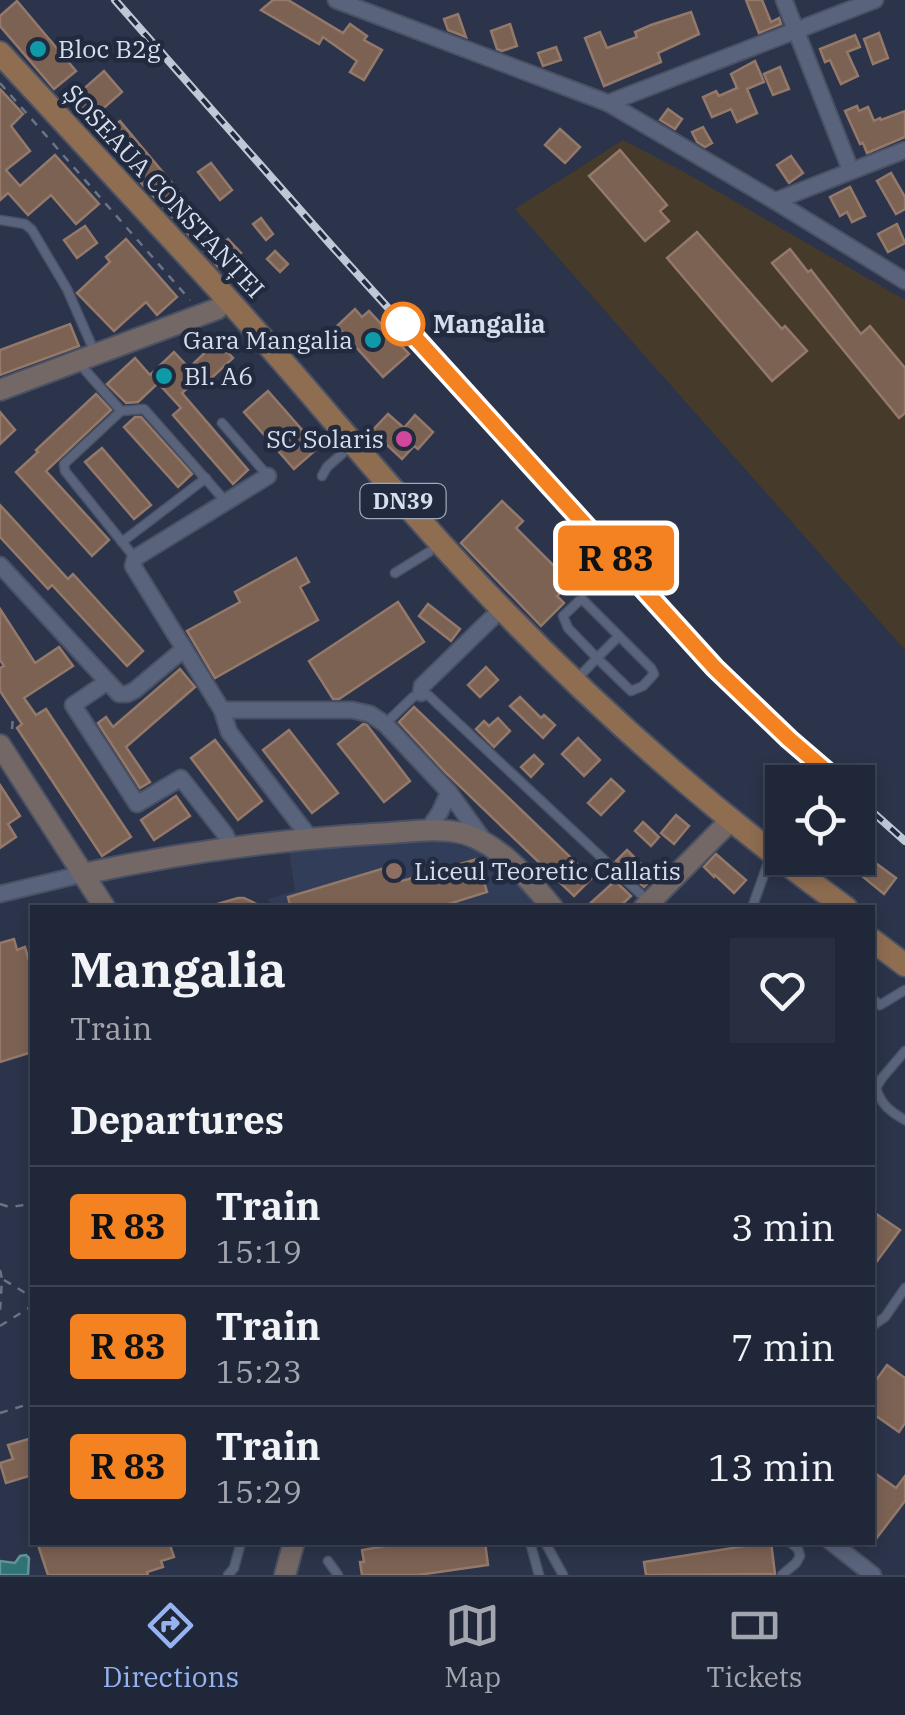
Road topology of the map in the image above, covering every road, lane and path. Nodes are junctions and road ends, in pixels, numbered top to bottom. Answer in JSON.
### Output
{"nodes":[{"id":1,"x":336,"y":0,"type":"edge"},
{"id":2,"x":784,"y":0,"type":"edge"},
{"id":3,"x":875,"y":0,"type":"edge"},
{"id":4,"x":796,"y":29,"type":"junction"},
{"id":5,"x":0,"y":54,"type":"edge"},
{"id":6,"x":0,"y":74,"type":"edge"},
{"id":7,"x":0,"y":83,"type":"edge"},
{"id":8,"x":608,"y":103,"type":"junction"},
{"id":9,"x":905,"y":150,"type":"edge"},
{"id":10,"x":851,"y":171,"type":"junction"},
{"id":11,"x":775,"y":200,"type":"junction"},
{"id":12,"x":0,"y":220,"type":"edge"},
{"id":13,"x":905,"y":282,"type":"edge"},
{"id":14,"x":209,"y":311,"type":"junction"},
{"id":15,"x":86,"y":357,"type":"junction"},
{"id":16,"x":0,"y":390,"type":"edge"},
{"id":17,"x":120,"y":412,"type":"junction"},
{"id":18,"x":222,"y":423,"type":"dead end"},
{"id":19,"x":342,"y":453,"type":"junction"},
{"id":20,"x":268,"y":476,"type":"joint"},
{"id":21,"x":322,"y":476,"type":"dead end"},
{"id":22,"x":206,"y":478,"type":"junction"},
{"id":23,"x":226,"y":502,"type":"junction"},
{"id":24,"x":122,"y":542,"type":"junction"},
{"id":25,"x":429,"y":552,"type":"junction"},
{"id":26,"x":134,"y":562,"type":"junction"},
{"id":27,"x":0,"y":565,"type":"edge"},
{"id":28,"x":395,"y":573,"type":"dead end"},
{"id":29,"x":492,"y":618,"type":"junction"},
{"id":30,"x":619,"y":636,"type":"junction"},
{"id":31,"x":184,"y":650,"type":"junction"},
{"id":32,"x":597,"y":658,"type":"junction"},
{"id":33,"x":576,"y":680,"type":"junction"},
{"id":34,"x":107,"y":682,"type":"junction"},
{"id":35,"x":422,"y":693,"type":"junction"},
{"id":36,"x":222,"y":710,"type":"junction"},
{"id":37,"x":12,"y":716,"type":"dead end"},
{"id":38,"x":384,"y":724,"type":"junction"},
{"id":39,"x":6,"y":737,"type":"edge"},
{"id":40,"x":450,"y":792,"type":"junction"},
{"id":41,"x":724,"y":828,"type":"junction"},
{"id":42,"x":426,"y":831,"type":"junction"},
{"id":43,"x":310,"y":838,"type":"junction"},
{"id":44,"x":487,"y":846,"type":"junction"},
{"id":45,"x":230,"y":847,"type":"junction"},
{"id":46,"x":765,"y":861,"type":"edge"},
{"id":47,"x":765,"y":871,"type":"edge"},
{"id":48,"x":84,"y":874,"type":"junction"},
{"id":49,"x":784,"y":875,"type":"edge"},
{"id":50,"x":0,"y":894,"type":"edge"},
{"id":51,"x":103,"y":905,"type":"edge"},
{"id":52,"x":549,"y":905,"type":"edge"},
{"id":53,"x":647,"y":905,"type":"edge"},
{"id":54,"x":754,"y":905,"type":"edge"},
{"id":55,"x":825,"y":905,"type":"edge"},
{"id":56,"x":842,"y":905,"type":"edge"},
{"id":57,"x":875,"y":929,"type":"edge"},
{"id":58,"x":875,"y":942,"type":"edge"},
{"id":59,"x":905,"y":950,"type":"edge"},
{"id":60,"x":905,"y":965,"type":"edge"},
{"id":61,"x":905,"y":990,"type":"edge"},
{"id":62,"x":876,"y":1002,"type":"edge"},
{"id":63,"x":905,"y":1052,"type":"edge"},
{"id":64,"x":905,"y":1120,"type":"edge"},
{"id":65,"x":0,"y":1204,"type":"edge"},
{"id":66,"x":30,"y":1204,"type":"edge"},
{"id":67,"x":0,"y":1270,"type":"edge"},
{"id":68,"x":2,"y":1280,"type":"edge"},
{"id":69,"x":905,"y":1288,"type":"edge"},
{"id":70,"x":30,"y":1296,"type":"edge"},
{"id":71,"x":0,"y":1299,"type":"edge"},
{"id":72,"x":30,"y":1307,"type":"edge"},
{"id":73,"x":0,"y":1312,"type":"edge"},
{"id":74,"x":875,"y":1324,"type":"edge"},
{"id":75,"x":0,"y":1326,"type":"edge"},
{"id":76,"x":30,"y":1404,"type":"edge"},
{"id":77,"x":0,"y":1413,"type":"edge"},
{"id":78,"x":240,"y":1545,"type":"edge"},
{"id":79,"x":294,"y":1545,"type":"edge"},
{"id":80,"x":531,"y":1545,"type":"edge"},
{"id":81,"x":547,"y":1545,"type":"edge"},
{"id":82,"x":793,"y":1545,"type":"edge"},
{"id":83,"x":835,"y":1545,"type":"edge"},
{"id":84,"x":328,"y":1561,"type":"dead end"},
{"id":85,"x":232,"y":1573,"type":"edge"},
{"id":86,"x":290,"y":1573,"type":"edge"},
{"id":87,"x":338,"y":1575,"type":"edge"},
{"id":88,"x":540,"y":1575,"type":"edge"},
{"id":89,"x":562,"y":1575,"type":"edge"},
{"id":90,"x":782,"y":1575,"type":"edge"},
{"id":91,"x":873,"y":1575,"type":"edge"}],
"edges":[{"from":1,"to":8,"type":"street"},
{"from":2,"to":4,"type":"street"},
{"from":3,"to":4,"type":"street"},
{"from":4,"to":8,"type":"street"},
{"from":4,"to":10,"type":"street"},
{"from":5,"to":33,"type":"main road","name":"ȘOSEAUA CONSTANȚEI","number":"DN39"},
{"from":6,"to":14,"type":"main road","name":"ȘOSEAUA CONSTANȚEI","number":"DN39"},
{"from":7,"to":14,"type":"path"},
{"from":8,"to":11,"type":"street"},
{"from":9,"to":10,"type":"street"},
{"from":10,"to":11,"type":"street"},
{"from":11,"to":13,"type":"street"},
{"from":12,"to":15,"type":"lane"},
{"from":14,"to":15,"type":"street"},
{"from":14,"to":19,"type":"main road","name":"ȘOSEAUA CONSTANȚEI","number":"DN39"},
{"from":15,"to":16,"type":"street"},
{"from":15,"to":17,"type":"lane"},
{"from":17,"to":22,"type":"lane"},
{"from":17,"to":24,"type":"lane"},
{"from":18,"to":20,"type":"lane"},
{"from":19,"to":21,"type":"lane"},
{"from":19,"to":25,"type":"main road","name":"ȘOSEAUA CONSTANȚEI","number":"DN39"},
{"from":20,"to":23,"type":"street"},
{"from":22,"to":23,"type":"lane"},
{"from":22,"to":24,"type":"lane"},
{"from":23,"to":26,"type":"street"},
{"from":24,"to":26,"type":"lane"},
{"from":25,"to":28,"type":"lane"},
{"from":25,"to":29,"type":"main road","name":"ȘOSEAUA CONSTANȚEI","number":"DN39"},
{"from":26,"to":31,"type":"street"},
{"from":27,"to":34,"type":"street"},
{"from":29,"to":35,"type":"street"},
{"from":29,"to":41,"type":"main road","name":"ȘOSEAUA CONSTANȚEI","number":"DN39"},
{"from":30,"to":32,"type":"lane"},
{"from":30,"to":32,"type":"lane"},
{"from":30,"to":32,"type":"lane"},
{"from":31,"to":34,"type":"street"},
{"from":31,"to":36,"type":"street"},
{"from":32,"to":33,"type":"lane"},
{"from":33,"to":56,"type":"main road","name":"ȘOSEAUA CONSTANȚEI","number":"DN39"},
{"from":34,"to":45,"type":"street"},
{"from":35,"to":38,"type":"lane"},
{"from":35,"to":53,"type":"lane"},
{"from":36,"to":38,"type":"street"},
{"from":36,"to":43,"type":"street"},
{"from":37,"to":39,"type":"path"},
{"from":38,"to":40,"type":"street"},
{"from":39,"to":48,"type":"street"},
{"from":40,"to":42,"type":"street"},
{"from":40,"to":44,"type":"street"},
{"from":41,"to":46,"type":"main road","name":"ȘOSEAUA CONSTANȚEI","number":"DN39"},
{"from":41,"to":53,"type":"street"},
{"from":42,"to":43,"type":"street"},
{"from":42,"to":44,"type":"street"},
{"from":43,"to":45,"type":"street"},
{"from":44,"to":52,"type":"street"},
{"from":45,"to":48,"type":"street"},
{"from":47,"to":54,"type":"lane"},
{"from":48,"to":50,"type":"street"},
{"from":48,"to":51,"type":"street"},
{"from":49,"to":55,"type":"main road","name":"ȘOSEAUA CONSTANȚEI","number":"DN39"},
{"from":57,"to":59,"type":"main road"},
{"from":58,"to":60,"type":"main road"},
{"from":61,"to":62,"type":"lane"},
{"from":63,"to":64,"type":"lane"},
{"from":65,"to":66,"type":"path"},
{"from":67,"to":68,"type":"path"},
{"from":68,"to":70,"type":"path"},
{"from":68,"to":71,"type":"path"},
{"from":69,"to":74,"type":"lane"},
{"from":71,"to":73,"type":"path"},
{"from":72,"to":75,"type":"path"},
{"from":76,"to":77,"type":"path"},
{"from":78,"to":85,"type":"lane"},
{"from":79,"to":86,"type":"street"},
{"from":80,"to":88,"type":"lane"},
{"from":81,"to":89,"type":"lane"},
{"from":82,"to":90,"type":"lane"},
{"from":83,"to":91,"type":"street"},
{"from":84,"to":87,"type":"lane"}]}
